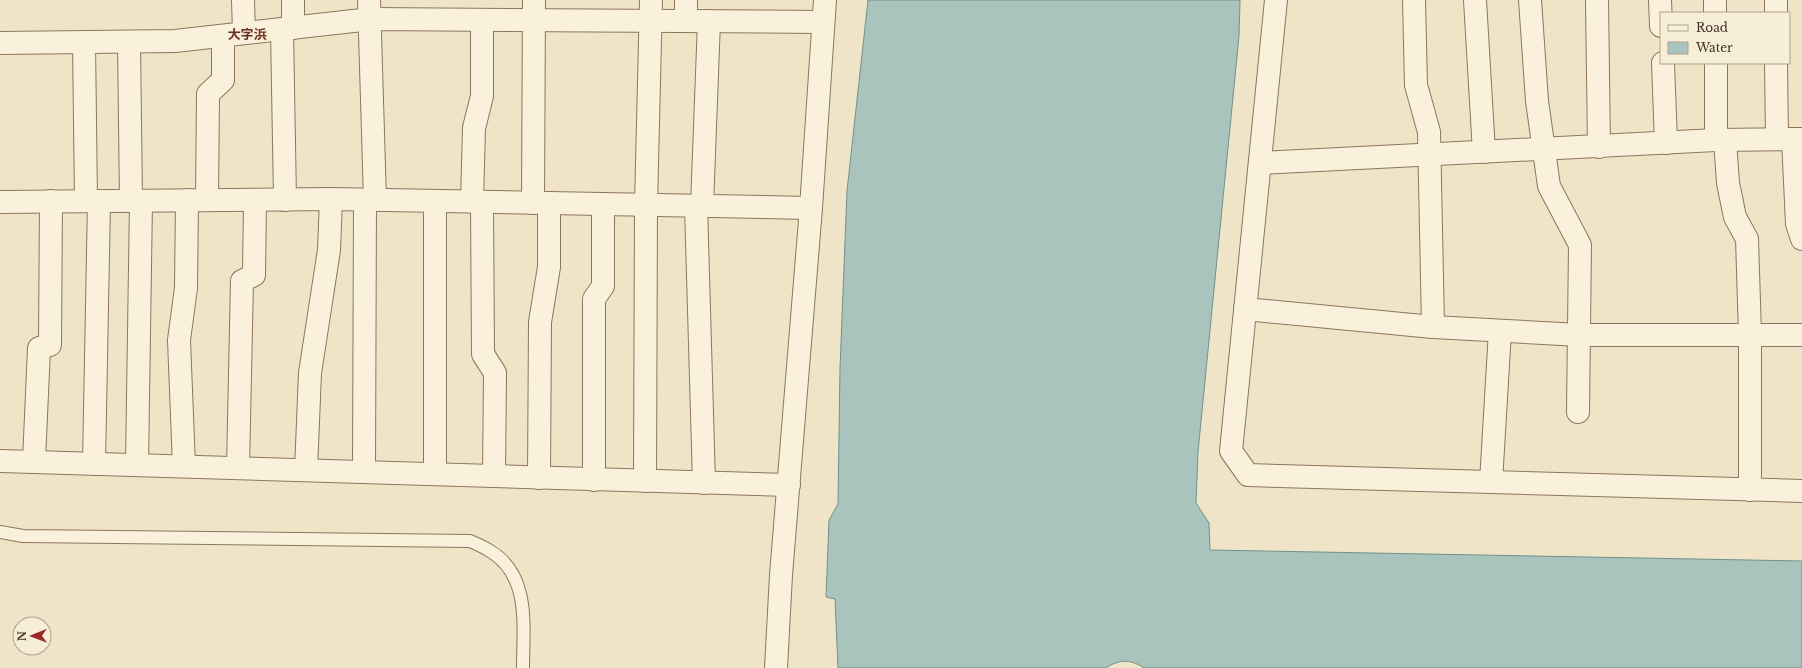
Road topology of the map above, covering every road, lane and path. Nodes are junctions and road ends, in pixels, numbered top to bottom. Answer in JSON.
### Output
{"nodes":[{"id":1,"x":243,"y":0,"type":"edge"},
{"id":2,"x":293,"y":0,"type":"edge"},
{"id":3,"x":825,"y":0,"type":"edge"},
{"id":4,"x":1276,"y":0,"type":"edge"},
{"id":5,"x":1414,"y":0,"type":"edge"},
{"id":6,"x":1475,"y":0,"type":"edge"},
{"id":7,"x":1530,"y":0,"type":"edge"},
{"id":8,"x":1596,"y":0,"type":"edge"},
{"id":9,"x":1660,"y":0,"type":"edge"},
{"id":10,"x":1715,"y":0,"type":"edge"},
{"id":11,"x":1776,"y":0,"type":"edge"},
{"id":12,"x":370,"y":9,"type":"edge"},
{"id":13,"x":534,"y":10,"type":"edge"},
{"id":14,"x":651,"y":10,"type":"edge"},
{"id":15,"x":686,"y":11,"type":"edge"},
{"id":16,"x":1660,"y":12,"type":"edge"},
{"id":17,"x":1715,"y":12,"type":"edge"},
{"id":18,"x":1776,"y":12,"type":"edge"},
{"id":19,"x":482,"y":20,"type":"junction"},
{"id":20,"x":709,"y":21,"type":"junction"},
{"id":21,"x":823,"y":22,"type":"junction"},
{"id":22,"x":288,"y":28,"type":"junction"},
{"id":23,"x":244,"y":33,"type":"junction"},
{"id":24,"x":223,"y":36,"type":"junction"},
{"id":25,"x":84,"y":42,"type":"junction"},
{"id":26,"x":129,"y":42,"type":"junction"},
{"id":27,"x":0,"y":43,"type":"edge"},
{"id":28,"x":1662,"y":64,"type":"edge"},
{"id":29,"x":1716,"y":64,"type":"edge"},
{"id":30,"x":1776,"y":64,"type":"edge"},
{"id":31,"x":1791,"y":139,"type":"edge"},
{"id":32,"x":1720,"y":140,"type":"junction"},
{"id":33,"x":1666,"y":143,"type":"junction"},
{"id":34,"x":1599,"y":147,"type":"junction"},
{"id":35,"x":1544,"y":149,"type":"junction"},
{"id":36,"x":1484,"y":152,"type":"junction"},
{"id":37,"x":1430,"y":155,"type":"junction"},
{"id":38,"x":1260,"y":163,"type":"junction"},
{"id":39,"x":331,"y":199,"type":"junction"},
{"id":40,"x":197,"y":200,"type":"junction"},
{"id":41,"x":255,"y":200,"type":"junction"},
{"id":42,"x":284,"y":200,"type":"junction"},
{"id":43,"x":370,"y":200,"type":"junction"},
{"id":44,"x":92,"y":201,"type":"junction"},
{"id":45,"x":136,"y":201,"type":"junction"},
{"id":46,"x":435,"y":201,"type":"junction"},
{"id":47,"x":0,"y":202,"type":"edge"},
{"id":48,"x":51,"y":202,"type":"junction"},
{"id":49,"x":477,"y":202,"type":"junction"},
{"id":50,"x":541,"y":203,"type":"junction"},
{"id":51,"x":603,"y":204,"type":"junction"},
{"id":52,"x":646,"y":205,"type":"junction"},
{"id":53,"x":699,"y":206,"type":"junction"},
{"id":54,"x":811,"y":208,"type":"junction"},
{"id":55,"x":1802,"y":239,"type":"edge"},
{"id":56,"x":1245,"y":309,"type":"junction"},
{"id":57,"x":1433,"y":327,"type":"junction"},
{"id":58,"x":1500,"y":331,"type":"junction"},
{"id":59,"x":1750,"y":334,"type":"junction"},
{"id":60,"x":1580,"y":335,"type":"junction"},
{"id":61,"x":1802,"y":335,"type":"edge"},
{"id":62,"x":1578,"y":412,"type":"dead end"},
{"id":63,"x":0,"y":461,"type":"edge"},
{"id":64,"x":34,"y":462,"type":"junction"},
{"id":65,"x":94,"y":464,"type":"junction"},
{"id":66,"x":137,"y":465,"type":"junction"},
{"id":67,"x":184,"y":466,"type":"junction"},
{"id":68,"x":238,"y":468,"type":"junction"},
{"id":69,"x":306,"y":470,"type":"junction"},
{"id":70,"x":364,"y":472,"type":"junction"},
{"id":71,"x":435,"y":474,"type":"junction"},
{"id":72,"x":494,"y":476,"type":"junction"},
{"id":73,"x":539,"y":478,"type":"junction"},
{"id":74,"x":594,"y":480,"type":"junction"},
{"id":75,"x":645,"y":481,"type":"junction"},
{"id":76,"x":1491,"y":482,"type":"junction"},
{"id":77,"x":704,"y":483,"type":"junction"},
{"id":78,"x":789,"y":485,"type":"junction"},
{"id":79,"x":1750,"y":490,"type":"junction"},
{"id":80,"x":1802,"y":491,"type":"edge"},
{"id":81,"x":0,"y":532,"type":"edge"},
{"id":82,"x":523,"y":668,"type":"edge"},
{"id":83,"x":776,"y":668,"type":"edge"}],
"edges":[{"from":1,"to":23,"type":"street"},
{"from":2,"to":22,"type":"street"},
{"from":3,"to":21,"type":"street"},
{"from":4,"to":38,"type":"street"},
{"from":5,"to":37,"type":"street"},
{"from":6,"to":36,"type":"street"},
{"from":7,"to":35,"type":"street"},
{"from":8,"to":34,"type":"street"},
{"from":9,"to":16,"type":"street"},
{"from":10,"to":17,"type":"street"},
{"from":11,"to":18,"type":"street"},
{"from":12,"to":19,"type":"street"},
{"from":12,"to":22,"type":"street"},
{"from":12,"to":43,"type":"street"},
{"from":13,"to":14,"type":"street"},
{"from":13,"to":19,"type":"street"},
{"from":13,"to":50,"type":"street"},
{"from":14,"to":15,"type":"street"},
{"from":14,"to":52,"type":"street"},
{"from":15,"to":20,"type":"street"},
{"from":19,"to":49,"type":"street"},
{"from":20,"to":21,"type":"street"},
{"from":20,"to":53,"type":"street"},
{"from":21,"to":54,"type":"street"},
{"from":22,"to":23,"type":"street"},
{"from":22,"to":42,"type":"street"},
{"from":23,"to":24,"type":"street"},
{"from":24,"to":26,"type":"street"},
{"from":24,"to":40,"type":"street"},
{"from":25,"to":26,"type":"street"},
{"from":25,"to":27,"type":"street"},
{"from":25,"to":44,"type":"street"},
{"from":26,"to":45,"type":"street"},
{"from":28,"to":33,"type":"street"},
{"from":29,"to":32,"type":"street"},
{"from":30,"to":31,"type":"street"},
{"from":31,"to":32,"type":"street"},
{"from":31,"to":55,"type":"street"},
{"from":32,"to":33,"type":"street"},
{"from":32,"to":59,"type":"street"},
{"from":33,"to":34,"type":"street"},
{"from":34,"to":35,"type":"street"},
{"from":35,"to":36,"type":"street"},
{"from":35,"to":60,"type":"street"},
{"from":36,"to":37,"type":"street"},
{"from":37,"to":38,"type":"street"},
{"from":37,"to":57,"type":"street"},
{"from":38,"to":56,"type":"street"},
{"from":39,"to":42,"type":"street"},
{"from":39,"to":43,"type":"street"},
{"from":39,"to":69,"type":"street"},
{"from":40,"to":41,"type":"street"},
{"from":40,"to":45,"type":"street"},
{"from":40,"to":67,"type":"street"},
{"from":41,"to":42,"type":"street"},
{"from":41,"to":68,"type":"street"},
{"from":43,"to":46,"type":"street"},
{"from":43,"to":70,"type":"street"},
{"from":44,"to":45,"type":"street"},
{"from":44,"to":48,"type":"street"},
{"from":44,"to":65,"type":"street"},
{"from":45,"to":66,"type":"street"},
{"from":46,"to":49,"type":"street"},
{"from":46,"to":71,"type":"street"},
{"from":47,"to":48,"type":"street"},
{"from":48,"to":64,"type":"street"},
{"from":49,"to":50,"type":"street"},
{"from":49,"to":72,"type":"street"},
{"from":50,"to":51,"type":"street"},
{"from":50,"to":73,"type":"street"},
{"from":51,"to":52,"type":"street"},
{"from":51,"to":74,"type":"street"},
{"from":52,"to":53,"type":"street"},
{"from":52,"to":75,"type":"street"},
{"from":53,"to":54,"type":"street"},
{"from":53,"to":77,"type":"street"},
{"from":54,"to":78,"type":"street"},
{"from":56,"to":57,"type":"street"},
{"from":56,"to":76,"type":"street"},
{"from":57,"to":58,"type":"street"},
{"from":58,"to":60,"type":"street"},
{"from":58,"to":76,"type":"street"},
{"from":59,"to":60,"type":"street"},
{"from":59,"to":61,"type":"street"},
{"from":59,"to":79,"type":"street"},
{"from":60,"to":62,"type":"street"},
{"from":63,"to":64,"type":"street"},
{"from":64,"to":65,"type":"street"},
{"from":65,"to":66,"type":"street"},
{"from":66,"to":67,"type":"street"},
{"from":67,"to":68,"type":"street"},
{"from":68,"to":69,"type":"street"},
{"from":69,"to":70,"type":"street"},
{"from":70,"to":71,"type":"street"},
{"from":71,"to":72,"type":"street"},
{"from":72,"to":73,"type":"street"},
{"from":73,"to":74,"type":"street"},
{"from":74,"to":75,"type":"street"},
{"from":75,"to":77,"type":"street"},
{"from":76,"to":79,"type":"street"},
{"from":77,"to":78,"type":"street"},
{"from":78,"to":83,"type":"street"},
{"from":79,"to":80,"type":"street"},
{"from":81,"to":82,"type":"lane"}]}
